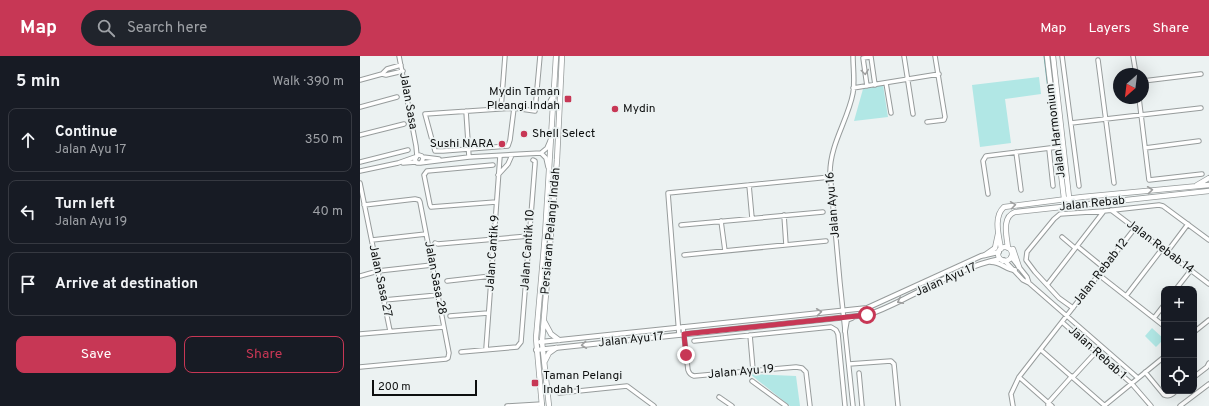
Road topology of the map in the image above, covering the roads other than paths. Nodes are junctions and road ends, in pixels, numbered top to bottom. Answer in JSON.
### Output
{"nodes":[{"id":1,"x":399,"y":56,"type":"edge"},
{"id":2,"x":505,"y":56,"type":"edge"},
{"id":3,"x":540,"y":56,"type":"edge"},
{"id":4,"x":556,"y":56,"type":"edge"},
{"id":5,"x":562,"y":56,"type":"edge"},
{"id":6,"x":853,"y":56,"type":"edge"},
{"id":7,"x":873,"y":56,"type":"edge"},
{"id":8,"x":904,"y":56,"type":"edge"},
{"id":9,"x":935,"y":56,"type":"edge"},
{"id":10,"x":1046,"y":56,"type":"edge"},
{"id":11,"x":1053,"y":56,"type":"edge"},
{"id":12,"x":1062,"y":56,"type":"edge"},
{"id":13,"x":1133,"y":56,"type":"edge"},
{"id":14,"x":1098,"y":60,"type":"dead end"},
{"id":15,"x":401,"y":65,"type":"junction"},
{"id":16,"x":1135,"y":68,"type":"edge"},
{"id":17,"x":403,"y":71,"type":"junction"},
{"id":18,"x":382,"y":74,"type":"junction"},
{"id":19,"x":939,"y":74,"type":"junction"},
{"id":20,"x":1202,"y":74,"type":"dead end"},
{"id":21,"x":853,"y":77,"type":"junction"},
{"id":22,"x":908,"y":79,"type":"junction"},
{"id":23,"x":360,"y":80,"type":"edge"},
{"id":24,"x":1149,"y":80,"type":"edge"},
{"id":25,"x":886,"y":83,"type":"junction"},
{"id":26,"x":875,"y":85,"type":"junction"},
{"id":27,"x":864,"y":86,"type":"junction"},
{"id":28,"x":854,"y":88,"type":"junction"},
{"id":29,"x":554,"y":96,"type":"junction"},
{"id":30,"x":397,"y":97,"type":"dead end"},
{"id":31,"x":852,"y":98,"type":"junction"},
{"id":32,"x":1139,"y":104,"type":"edge"},
{"id":33,"x":360,"y":107,"type":"edge"},
{"id":34,"x":514,"y":108,"type":"junction"},
{"id":35,"x":1201,"y":108,"type":"dead end"},
{"id":36,"x":501,"y":109,"type":"junction"},
{"id":37,"x":535,"y":109,"type":"junction"},
{"id":38,"x":466,"y":111,"type":"junction"},
{"id":39,"x":892,"y":113,"type":"dead end"},
{"id":40,"x":913,"y":114,"type":"dead end"},
{"id":41,"x":1141,"y":115,"type":"junction"},
{"id":42,"x":1106,"y":119,"type":"junction"},
{"id":43,"x":927,"y":122,"type":"dead end"},
{"id":44,"x":1071,"y":123,"type":"junction"},
{"id":45,"x":404,"y":124,"type":"dead end"},
{"id":46,"x":360,"y":135,"type":"edge"},
{"id":47,"x":551,"y":139,"type":"junction"},
{"id":48,"x":1199,"y":141,"type":"dead end"},
{"id":49,"x":1058,"y":147,"type":"junction"},
{"id":50,"x":1049,"y":148,"type":"junction"},
{"id":51,"x":1145,"y":148,"type":"junction"},
{"id":52,"x":468,"y":149,"type":"junction"},
{"id":53,"x":408,"y":150,"type":"dead end"},
{"id":54,"x":1016,"y":152,"type":"junction"},
{"id":55,"x":541,"y":153,"type":"junction"},
{"id":56,"x":512,"y":155,"type":"junction"},
{"id":57,"x":419,"y":156,"type":"junction"},
{"id":58,"x":500,"y":156,"type":"junction"},
{"id":59,"x":469,"y":157,"type":"junction"},
{"id":60,"x":444,"y":160,"type":"junction"},
{"id":61,"x":533,"y":160,"type":"dead end"},
{"id":62,"x":360,"y":162,"type":"edge"},
{"id":63,"x":398,"y":163,"type":"junction"},
{"id":64,"x":418,"y":163,"type":"junction"},
{"id":65,"x":493,"y":165,"type":"dead end"},
{"id":66,"x":549,"y":169,"type":"junction"},
{"id":67,"x":360,"y":171,"type":"edge"},
{"id":68,"x":498,"y":174,"type":"junction"},
{"id":69,"x":1202,"y":174,"type":"dead end"},
{"id":70,"x":830,"y":177,"type":"junction"},
{"id":71,"x":1209,"y":178,"type":"edge"},
{"id":72,"x":360,"y":183,"type":"edge"},
{"id":73,"x":1114,"y":183,"type":"dead end"},
{"id":74,"x":749,"y":185,"type":"junction"},
{"id":75,"x":1209,"y":185,"type":"edge"},
{"id":76,"x":1053,"y":186,"type":"dead end"},
{"id":77,"x":1079,"y":186,"type":"dead end"},
{"id":78,"x":1196,"y":186,"type":"junction"},
{"id":79,"x":1065,"y":188,"type":"junction"},
{"id":80,"x":1021,"y":190,"type":"dead end"},
{"id":81,"x":1209,"y":191,"type":"edge"},
{"id":82,"x":1196,"y":192,"type":"junction"},
{"id":83,"x":988,"y":194,"type":"dead end"},
{"id":84,"x":1209,"y":195,"type":"edge"},
{"id":85,"x":361,"y":197,"type":"edge"},
{"id":86,"x":1082,"y":197,"type":"junction"},
{"id":87,"x":1067,"y":199,"type":"junction"},
{"id":88,"x":1053,"y":200,"type":"junction"},
{"id":89,"x":496,"y":202,"type":"junction"},
{"id":90,"x":364,"y":205,"type":"junction"},
{"id":91,"x":1065,"y":206,"type":"junction"},
{"id":92,"x":1070,"y":206,"type":"junction"},
{"id":93,"x":1111,"y":210,"type":"junction"},
{"id":94,"x":1104,"y":211,"type":"junction"},
{"id":95,"x":823,"y":212,"type":"dead end"},
{"id":96,"x":784,"y":215,"type":"junction"},
{"id":97,"x":752,"y":218,"type":"junction"},
{"id":98,"x":721,"y":221,"type":"junction"},
{"id":99,"x":1188,"y":224,"type":"junction"},
{"id":100,"x":681,"y":225,"type":"dead end"},
{"id":101,"x":1134,"y":228,"type":"junction"},
{"id":102,"x":999,"y":232,"type":"junction"},
{"id":103,"x":426,"y":234,"type":"junction"},
{"id":104,"x":1006,"y":234,"type":"junction"},
{"id":105,"x":529,"y":236,"type":"junction"},
{"id":106,"x":1062,"y":237,"type":"dead end"},
{"id":107,"x":494,"y":239,"type":"junction"},
{"id":108,"x":372,"y":240,"type":"junction"},
{"id":109,"x":1209,"y":240,"type":"edge"},
{"id":110,"x":826,"y":241,"type":"dead end"},
{"id":111,"x":435,"y":243,"type":"dead end"},
{"id":112,"x":786,"y":245,"type":"junction"},
{"id":113,"x":1076,"y":247,"type":"junction"},
{"id":114,"x":1008,"y":248,"type":"junction"},
{"id":115,"x":1162,"y":249,"type":"junction"},
{"id":116,"x":1000,"y":250,"type":"junction"},
{"id":117,"x":725,"y":251,"type":"junction"},
{"id":118,"x":1167,"y":252,"type":"junction"},
{"id":119,"x":684,"y":255,"type":"dead end"},
{"id":120,"x":985,"y":255,"type":"junction"},
{"id":121,"x":1011,"y":257,"type":"junction"},
{"id":122,"x":1002,"y":260,"type":"junction"},
{"id":123,"x":987,"y":261,"type":"junction"},
{"id":124,"x":432,"y":265,"type":"junction"},
{"id":125,"x":1104,"y":268,"type":"junction"},
{"id":126,"x":1017,"y":269,"type":"junction"},
{"id":127,"x":1190,"y":270,"type":"junction"},
{"id":128,"x":378,"y":271,"type":"junction"},
{"id":129,"x":1099,"y":275,"type":"junction"},
{"id":130,"x":360,"y":276,"type":"edge"},
{"id":131,"x":491,"y":276,"type":"junction"},
{"id":132,"x":447,"y":281,"type":"dead end"},
{"id":133,"x":1209,"y":284,"type":"edge"},
{"id":134,"x":1047,"y":285,"type":"junction"},
{"id":135,"x":1178,"y":286,"type":"edge"},
{"id":136,"x":438,"y":295,"type":"junction"},
{"id":137,"x":1126,"y":296,"type":"junction"},
{"id":138,"x":384,"y":300,"type":"junction"},
{"id":139,"x":1073,"y":308,"type":"junction"},
{"id":140,"x":843,"y":309,"type":"junction"},
{"id":141,"x":1161,"y":309,"type":"edge"},
{"id":142,"x":488,"y":313,"type":"junction"},
{"id":143,"x":450,"y":316,"type":"dead end"},
{"id":144,"x":858,"y":316,"type":"junction"},
{"id":145,"x":1067,"y":316,"type":"junction"},
{"id":146,"x":844,"y":317,"type":"junction"},
{"id":147,"x":1154,"y":318,"type":"junction"},
{"id":148,"x":1209,"y":320,"type":"edge"},
{"id":149,"x":544,"y":321,"type":"junction"},
{"id":150,"x":1062,"y":322,"type":"junction"},
{"id":151,"x":1161,"y":324,"type":"edge"},
{"id":152,"x":444,"y":327,"type":"junction"},
{"id":153,"x":681,"y":327,"type":"junction"},
{"id":154,"x":1197,"y":330,"type":"edge"},
{"id":155,"x":390,"y":331,"type":"junction"},
{"id":156,"x":845,"y":331,"type":"junction"},
{"id":157,"x":360,"y":334,"type":"edge"},
{"id":158,"x":684,"y":334,"type":"junction"},
{"id":159,"x":679,"y":335,"type":"junction"},
{"id":160,"x":750,"y":336,"type":"junction"},
{"id":161,"x":559,"y":340,"type":"junction"},
{"id":162,"x":694,"y":340,"type":"dead end"},
{"id":163,"x":536,"y":342,"type":"junction"},
{"id":164,"x":542,"y":342,"type":"junction"},
{"id":165,"x":556,"y":348,"type":"junction"},
{"id":166,"x":486,"y":349,"type":"junction"},
{"id":167,"x":543,"y":349,"type":"junction"},
{"id":168,"x":536,"y":350,"type":"junction"},
{"id":169,"x":1041,"y":350,"type":"junction"},
{"id":170,"x":461,"y":352,"type":"dead end"},
{"id":171,"x":1096,"y":352,"type":"junction"},
{"id":172,"x":1163,"y":358,"type":"edge"},
{"id":173,"x":1209,"y":363,"type":"edge"},
{"id":174,"x":544,"y":364,"type":"junction"},
{"id":175,"x":849,"y":364,"type":"junction"},
{"id":176,"x":360,"y":367,"type":"edge"},
{"id":177,"x":753,"y":370,"type":"junction"},
{"id":178,"x":1145,"y":372,"type":"junction"},
{"id":179,"x":859,"y":373,"type":"dead end"},
{"id":180,"x":1197,"y":375,"type":"edge"},
{"id":181,"x":1019,"y":377,"type":"junction"},
{"id":182,"x":1072,"y":377,"type":"junction"},
{"id":183,"x":1138,"y":378,"type":"junction"},
{"id":184,"x":752,"y":381,"type":"dead end"},
{"id":185,"x":1132,"y":384,"type":"junction"},
{"id":186,"x":1209,"y":384,"type":"edge"},
{"id":187,"x":1161,"y":391,"type":"edge"},
{"id":188,"x":559,"y":393,"type":"dead end"},
{"id":189,"x":1163,"y":394,"type":"edge"},
{"id":190,"x":1172,"y":394,"type":"edge"},
{"id":191,"x":719,"y":397,"type":"dead end"},
{"id":192,"x":548,"y":399,"type":"junction"},
{"id":193,"x":780,"y":404,"type":"edge"},
{"id":194,"x":1048,"y":404,"type":"edge"},
{"id":195,"x":526,"y":405,"type":"edge"},
{"id":196,"x":542,"y":405,"type":"edge"},
{"id":197,"x":506,"y":406,"type":"edge"},
{"id":198,"x":549,"y":406,"type":"edge"},
{"id":199,"x":654,"y":406,"type":"edge"},
{"id":200,"x":732,"y":406,"type":"edge"},
{"id":201,"x":786,"y":406,"type":"edge"},
{"id":202,"x":810,"y":406,"type":"edge"},
{"id":203,"x":845,"y":406,"type":"edge"},
{"id":204,"x":853,"y":406,"type":"edge"},
{"id":205,"x":862,"y":406,"type":"edge"},
{"id":206,"x":898,"y":406,"type":"edge"},
{"id":207,"x":1013,"y":406,"type":"edge"},
{"id":208,"x":1052,"y":406,"type":"edge"},
{"id":209,"x":1104,"y":406,"type":"edge"},
{"id":210,"x":1151,"y":406,"type":"edge"},
{"id":211,"x":1180,"y":406,"type":"edge"}],
"edges":[{"from":1,"to":15,"type":"street","name":"Jalan Sasa"},
{"from":2,"to":36,"type":"street"},
{"from":3,"to":37,"type":"street"},
{"from":4,"to":29,"type":"main road","name":"Persiaran Pelangi Indah"},
{"from":5,"to":149,"type":"main road","name":"Persiaran Pelangi Indah"},
{"from":6,"to":21,"type":"street","name":"Jalan Ayu 16"},
{"from":7,"to":26,"type":"street"},
{"from":7,"to":27,"type":"street","one_way":true},
{"from":8,"to":22,"type":"street"},
{"from":9,"to":19,"type":"street"},
{"from":10,"to":49,"type":"main road","name":"Jalan Harmonium"},
{"from":11,"to":79,"type":"main road","name":"Jalan Harmonium"},
{"from":12,"to":44,"type":"street"},
{"from":13,"to":16,"type":"street"},
{"from":14,"to":42,"type":"street"},
{"from":15,"to":17,"type":"street","name":"Jalan Sasa"},
{"from":15,"to":18,"type":"street"},
{"from":17,"to":18,"type":"street"},
{"from":17,"to":57,"type":"street","name":"Jalan Sasa"},
{"from":18,"to":23,"type":"street"},
{"from":19,"to":22,"type":"street"},
{"from":19,"to":43,"type":"street"},
{"from":20,"to":24,"type":"street"},
{"from":21,"to":27,"type":"street"},
{"from":21,"to":28,"type":"street","name":"Jalan Ayu 16"},
{"from":22,"to":25,"type":"street"},
{"from":22,"to":40,"type":"street"},
{"from":25,"to":26,"type":"street"},
{"from":25,"to":39,"type":"street"},
{"from":26,"to":27,"type":"street"},
{"from":27,"to":28,"type":"street"},
{"from":27,"to":31,"type":"street"},
{"from":28,"to":31,"type":"street","name":"Jalan Ayu 16"},
{"from":29,"to":37,"type":"street"},
{"from":29,"to":47,"type":"main road","name":"Persiaran Pelangi Indah"},
{"from":30,"to":33,"type":"street"},
{"from":31,"to":70,"type":"street","name":"Jalan Ayu 16"},
{"from":32,"to":41,"type":"street"},
{"from":34,"to":36,"type":"street"},
{"from":34,"to":37,"type":"street"},
{"from":34,"to":52,"type":"street"},
{"from":35,"to":41,"type":"street"},
{"from":36,"to":38,"type":"street"},
{"from":38,"to":52,"type":"street"},
{"from":38,"to":52,"type":"street"},
{"from":41,"to":42,"type":"street"},
{"from":41,"to":51,"type":"street"},
{"from":42,"to":44,"type":"street"},
{"from":42,"to":73,"type":"street"},
{"from":44,"to":77,"type":"street"},
{"from":45,"to":46,"type":"street"},
{"from":47,"to":55,"type":"street"},
{"from":47,"to":66,"type":"main road","name":"Persiaran Pelangi Indah"},
{"from":48,"to":51,"type":"street"},
{"from":49,"to":50,"type":"street"},
{"from":49,"to":79,"type":"main road","name":"Jalan Harmonium"},
{"from":50,"to":54,"type":"street"},
{"from":50,"to":76,"type":"street"},
{"from":51,"to":69,"type":"street"},
{"from":52,"to":59,"type":"street"},
{"from":53,"to":62,"type":"street"},
{"from":54,"to":80,"type":"street"},
{"from":54,"to":83,"type":"street"},
{"from":55,"to":56,"type":"street"},
{"from":55,"to":66,"type":"street"},
{"from":56,"to":58,"type":"street"},
{"from":56,"to":68,"type":"street"},
{"from":57,"to":60,"type":"street"},
{"from":57,"to":63,"type":"street"},
{"from":57,"to":64,"type":"street","name":"Jalan Sasa"},
{"from":57,"to":64,"type":"street"},
{"from":58,"to":59,"type":"street"},
{"from":58,"to":68,"type":"street","name":"Jalan Cantik 9"},
{"from":59,"to":60,"type":"street"},
{"from":60,"to":64,"type":"street"},
{"from":61,"to":105,"type":"street","name":"Jalan Cantik 10"},
{"from":63,"to":64,"type":"street"},
{"from":63,"to":67,"type":"street"},
{"from":65,"to":89,"type":"street"},
{"from":66,"to":163,"type":"main road","name":"Persiaran Pelangi Indah"},
{"from":68,"to":89,"type":"street","name":"Jalan Cantik 9"},
{"from":70,"to":74,"type":"street"},
{"from":70,"to":140,"type":"street","name":"Jalan Ayu 16"},
{"from":71,"to":78,"type":"main road"},
{"from":72,"to":85,"type":"street","name":"Jalan Sasa 27"},
{"from":74,"to":97,"type":"street"},
{"from":74,"to":153,"type":"street"},
{"from":75,"to":78,"type":"main road","name":"Jalan Rebab"},
{"from":86,"to":78,"type":"main road","name":"Jalan Rebab","one_way":true},
{"from":79,"to":86,"type":"main road"},
{"from":79,"to":87,"type":"main road","name":"Jalan Harmonium"},
{"from":79,"to":88,"type":"main road"},
{"from":81,"to":82,"type":"main road","name":"Jalan Rebab"},
{"from":82,"to":84,"type":"main road"},
{"from":82,"to":92,"type":"main road","name":"Jalan Rebab"},
{"from":85,"to":90,"type":"street","name":"Jalan Sasa 27"},
{"from":86,"to":87,"type":"main road","name":"Jalan Rebab"},
{"from":87,"to":88,"type":"main road","name":"Jalan Rebab"},
{"from":87,"to":91,"type":"main road","name":"Jalan Harmonium"},
{"from":87,"to":92,"type":"main road","name":"Jalan Harmonium"},
{"from":102,"to":88,"type":"main road","name":"Jalan Rebab","one_way":true},
{"from":89,"to":107,"type":"street","name":"Jalan Cantik 9"},
{"from":90,"to":103,"type":"street","name":"Jalan Sasa 28"},
{"from":90,"to":108,"type":"street","name":"Jalan Sasa 27"},
{"from":91,"to":92,"type":"main road","name":"Jalan Rebab"},
{"from":91,"to":104,"type":"main road","name":"Jalan Rebab"},
{"from":93,"to":94,"type":"street"},
{"from":93,"to":99,"type":"street"},
{"from":93,"to":101,"type":"street","name":"Jalan Rebab 14"},
{"from":94,"to":113,"type":"street"},
{"from":94,"to":134,"type":"street"},
{"from":95,"to":96,"type":"street"},
{"from":96,"to":97,"type":"street"},
{"from":96,"to":112,"type":"street"},
{"from":97,"to":98,"type":"street"},
{"from":98,"to":100,"type":"street"},
{"from":98,"to":117,"type":"street"},
{"from":99,"to":109,"type":"street"},
{"from":99,"to":118,"type":"street"},
{"from":101,"to":115,"type":"street","name":"Jalan Rebab 14"},
{"from":101,"to":125,"type":"street","name":"Jalan Rebab 12"},
{"from":102,"to":116,"type":"main road","name":"Jalan Rebab"},
{"from":102,"to":120,"type":"main road"},
{"from":103,"to":108,"type":"street"},
{"from":103,"to":124,"type":"street","name":"Jalan Sasa 28"},
{"from":104,"to":114,"type":"main road","name":"Jalan Rebab"},
{"from":104,"to":126,"type":"main road"},
{"from":105,"to":107,"type":"street"},
{"from":105,"to":166,"type":"street","name":"Jalan Cantik 10"},
{"from":106,"to":113,"type":"street"},
{"from":107,"to":111,"type":"street"},
{"from":107,"to":131,"type":"street","name":"Jalan Cantik 9"},
{"from":108,"to":128,"type":"street","name":"Jalan Sasa 27"},
{"from":110,"to":112,"type":"street"},
{"from":112,"to":117,"type":"street"},
{"from":113,"to":125,"type":"street"},
{"from":113,"to":134,"type":"street"},
{"from":114,"to":116,"type":"main road"},
{"from":114,"to":121,"type":"main road","name":"Jalan Rebab"},
{"from":115,"to":118,"type":"street","name":"Jalan Rebab 14"},
{"from":115,"to":137,"type":"street"},
{"from":116,"to":120,"type":"street","name":"Jalan Ayu 17"},
{"from":116,"to":122,"type":"main road","name":"Jalan Rebab"},
{"from":117,"to":119,"type":"street"},
{"from":118,"to":127,"type":"street","name":"Jalan Rebab 14"},
{"from":120,"to":140,"type":"street","name":"Jalan Ayu 17"},
{"from":121,"to":122,"type":"main road"},
{"from":121,"to":126,"type":"street","name":"Jalan Rebab"},
{"from":122,"to":123,"type":"street","name":"Jalan Ayu 17"},
{"from":122,"to":126,"type":"street","name":"Jalan Rebab"},
{"from":123,"to":126,"type":"street"},
{"from":123,"to":144,"type":"street","name":"Jalan Ayu 17","one_way":true},
{"from":124,"to":128,"type":"street"},
{"from":124,"to":136,"type":"street","name":"Jalan Sasa 28"},
{"from":125,"to":129,"type":"street","name":"Jalan Rebab 12"},
{"from":126,"to":145,"type":"street","name":"Jalan Rebab"},
{"from":127,"to":133,"type":"street","name":"Jalan Rebab 14"},
{"from":127,"to":135,"type":"street"},
{"from":128,"to":130,"type":"street"},
{"from":128,"to":138,"type":"street","name":"Jalan Sasa 27"},
{"from":129,"to":137,"type":"street"},
{"from":129,"to":139,"type":"street","name":"Jalan Rebab 12"},
{"from":131,"to":132,"type":"street"},
{"from":131,"to":142,"type":"street","name":"Jalan Cantik 9"},
{"from":134,"to":139,"type":"street"},
{"from":136,"to":138,"type":"street"},
{"from":136,"to":152,"type":"street","name":"Jalan Sasa 28"},
{"from":137,"to":147,"type":"street"},
{"from":138,"to":155,"type":"street","name":"Jalan Sasa 27"},
{"from":139,"to":145,"type":"street","name":"Jalan Rebab 12"},
{"from":140,"to":146,"type":"street","name":"Jalan Ayu 16"},
{"from":153,"to":140,"type":"street","name":"Jalan Ayu 17","one_way":true},
{"from":141,"to":147,"type":"street"},
{"from":142,"to":143,"type":"street"},
{"from":142,"to":166,"type":"street","name":"Jalan Cantik 9"},
{"from":144,"to":146,"type":"street","name":"Jalan Ayu 17"},
{"from":144,"to":156,"type":"street"},
{"from":145,"to":150,"type":"street","name":"Jalan Rebab 12"},
{"from":145,"to":183,"type":"street","name":"Jalan Rebab"},
{"from":146,"to":156,"type":"street","name":"Jalan Ayu 16"},
{"from":146,"to":158,"type":"street","name":"Jalan Ayu 17"},
{"from":147,"to":151,"type":"street"},
{"from":148,"to":154,"type":"street"},
{"from":149,"to":161,"type":"main road"},
{"from":149,"to":164,"type":"main road","name":"Persiaran Pelangi Indah"},
{"from":150,"to":169,"type":"street","name":"Jalan Rebab 12"},
{"from":150,"to":171,"type":"street","name":"Jalan Rebab 1"},
{"from":152,"to":155,"type":"street","name":"Jalan Sasa 28"},
{"from":152,"to":176,"type":"street"},
{"from":153,"to":158,"type":"street","name":"Jalan Ayu 19"},
{"from":153,"to":159,"type":"street"},
{"from":153,"to":161,"type":"street","name":"Jalan Ayu 17"},
{"from":155,"to":157,"type":"street","name":"Jalan Sasa 28"},
{"from":156,"to":175,"type":"street","name":"Jalan Ayu 16"},
{"from":158,"to":159,"type":"street","name":"Jalan Ayu 17"},
{"from":158,"to":177,"type":"street","name":"Jalan Ayu 19"},
{"from":159,"to":165,"type":"street","name":"Jalan Ayu 17","one_way":true},
{"from":160,"to":162,"type":"street"},
{"from":160,"to":177,"type":"street"},
{"from":160,"to":203,"type":"street"},
{"from":161,"to":164,"type":"street","name":"Jalan Ayu 17"},
{"from":163,"to":164,"type":"street","name":"Jalan Ayu 17"},
{"from":163,"to":168,"type":"main road","name":"Persiaran Pelangi Indah"},
{"from":164,"to":167,"type":"main road","name":"Persiaran Pelangi Indah"},
{"from":165,"to":167,"type":"street","name":"Jalan Ayu 17"},
{"from":165,"to":174,"type":"main road"},
{"from":166,"to":170,"type":"street"},
{"from":167,"to":168,"type":"street","name":"Jalan Ayu 17"},
{"from":167,"to":174,"type":"main road","name":"Persiaran Pelangi Indah"},
{"from":168,"to":196,"type":"main road","name":"Persiaran Pelangi Indah"},
{"from":169,"to":181,"type":"street","name":"Jalan Rebab 12"},
{"from":169,"to":182,"type":"street"},
{"from":171,"to":182,"type":"street"},
{"from":171,"to":185,"type":"street","name":"Jalan Rebab 1"},
{"from":172,"to":178,"type":"street"},
{"from":173,"to":180,"type":"street"},
{"from":174,"to":192,"type":"main road","name":"Persiaran Pelangi Indah"},
{"from":175,"to":204,"type":"street","name":"Jalan Ayu 16"},
{"from":175,"to":206,"type":"street"},
{"from":177,"to":202,"type":"street","name":"Jalan Ayu 19"},
{"from":178,"to":183,"type":"street"},
{"from":178,"to":187,"type":"street"},
{"from":179,"to":205,"type":"street"},
{"from":181,"to":194,"type":"street"},
{"from":181,"to":207,"type":"street","name":"Jalan Rebab 12"},
{"from":182,"to":194,"type":"street"},
{"from":182,"to":209,"type":"street"},
{"from":183,"to":185,"type":"street"},
{"from":184,"to":193,"type":"street"},
{"from":185,"to":209,"type":"street"},
{"from":185,"to":210,"type":"street","name":"Jalan Rebab 1"},
{"from":186,"to":211,"type":"street"},
{"from":188,"to":199,"type":"street"},
{"from":189,"to":190,"type":"street"},
{"from":191,"to":200,"type":"street"},
{"from":192,"to":196,"type":"main road"},
{"from":192,"to":198,"type":"main road","name":"Persiaran Pelangi Indah"},
{"from":193,"to":201,"type":"street"},
{"from":194,"to":208,"type":"street"},
{"from":195,"to":196,"type":"street"},
{"from":195,"to":197,"type":"street"}]}
